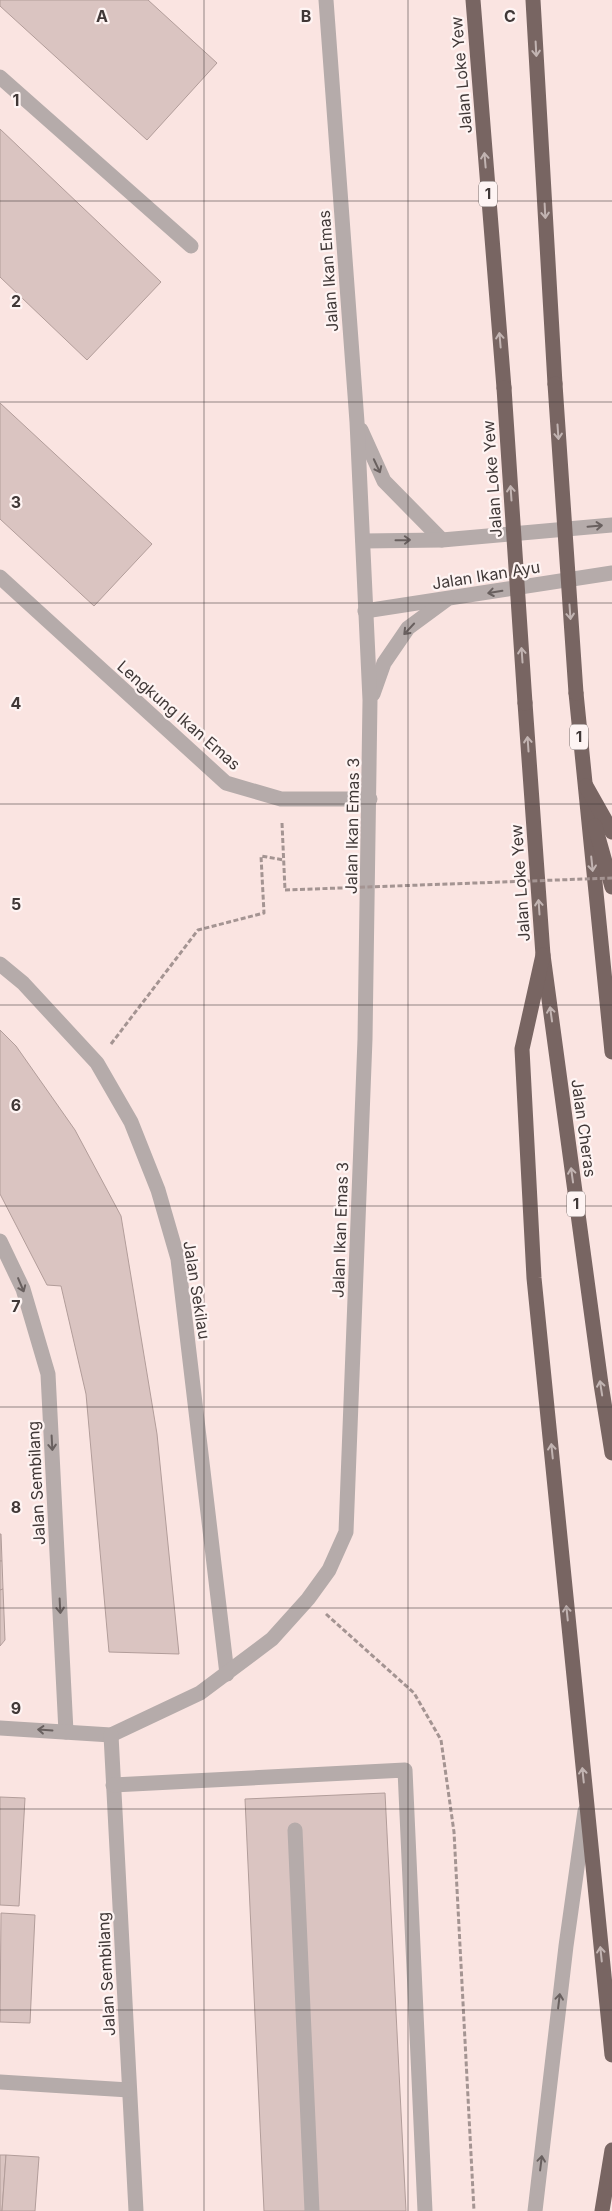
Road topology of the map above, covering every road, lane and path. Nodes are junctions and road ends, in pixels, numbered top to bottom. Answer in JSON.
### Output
{"nodes":[{"id":1,"x":326,"y":0,"type":"edge"},
{"id":2,"x":473,"y":0,"type":"edge"},
{"id":3,"x":533,"y":0,"type":"edge"},
{"id":4,"x":0,"y":77,"type":"edge"},
{"id":5,"x":190,"y":246,"type":"dead end"},
{"id":6,"x":357,"y":422,"type":"junction"},
{"id":7,"x":612,"y":525,"type":"edge"},
{"id":8,"x":565,"y":529,"type":"junction"},
{"id":9,"x":442,"y":540,"type":"junction"},
{"id":10,"x":363,"y":541,"type":"junction"},
{"id":11,"x":612,"y":573,"type":"edge"},
{"id":12,"x":0,"y":577,"type":"edge"},
{"id":13,"x":447,"y":599,"type":"junction"},
{"id":14,"x":365,"y":611,"type":"junction"},
{"id":15,"x":370,"y":700,"type":"junction"},
{"id":16,"x":583,"y":781,"type":"junction"},
{"id":17,"x":281,"y":799,"type":"junction"},
{"id":18,"x":370,"y":799,"type":"junction"},
{"id":19,"x":612,"y":832,"type":"edge"},
{"id":20,"x":284,"y":860,"type":"junction"},
{"id":21,"x":612,"y":878,"type":"edge"},
{"id":22,"x":612,"y":887,"type":"edge"},
{"id":23,"x":543,"y":955,"type":"junction"},
{"id":24,"x":0,"y":964,"type":"edge"},
{"id":25,"x":612,"y":1052,"type":"edge"},
{"id":26,"x":96,"y":1063,"type":"junction"},
{"id":27,"x":0,"y":1241,"type":"edge"},
{"id":28,"x":612,"y":1453,"type":"edge"},
{"id":29,"x":227,"y":1674,"type":"junction"},
{"id":30,"x":0,"y":1728,"type":"edge"},
{"id":31,"x":66,"y":1732,"type":"junction"},
{"id":32,"x":111,"y":1735,"type":"junction"},
{"id":33,"x":113,"y":1785,"type":"junction"},
{"id":34,"x":586,"y":1804,"type":"junction"},
{"id":35,"x":295,"y":1830,"type":"dead end"},
{"id":36,"x":612,"y":2055,"type":"edge"},
{"id":37,"x":0,"y":2082,"type":"edge"},
{"id":38,"x":129,"y":2090,"type":"junction"},
{"id":39,"x":612,"y":2150,"type":"edge"},
{"id":40,"x":136,"y":2211,"type":"edge"},
{"id":41,"x":312,"y":2211,"type":"edge"},
{"id":42,"x":425,"y":2211,"type":"edge"},
{"id":43,"x":535,"y":2211,"type":"edge"},
{"id":44,"x":602,"y":2211,"type":"edge"}],
"edges":[{"from":1,"to":6,"type":"street","name":"Jalan Ikan Emas"},
{"from":23,"to":2,"type":"highway","name":"Jalan Loke Yew","number":"1","one_way":true,"bridge":true},
{"from":3,"to":8,"type":"highway","number":"1","one_way":true,"bridge":true},
{"from":4,"to":5,"type":"street"},
{"from":6,"to":9,"type":"street","one_way":true},
{"from":6,"to":10,"type":"street","name":"Jalan Ikan Emas"},
{"from":8,"to":7,"type":"street","one_way":true},
{"from":8,"to":9,"type":"street"},
{"from":8,"to":16,"type":"highway","number":"1","one_way":true,"bridge":true},
{"from":10,"to":9,"type":"street","one_way":true},
{"from":10,"to":14,"type":"street","name":"Jalan Ikan Emas"},
{"from":11,"to":13,"type":"street","name":"Jalan Ikan Ayu","one_way":true},
{"from":12,"to":17,"type":"street","name":"Lengkung Ikan Emas"},
{"from":13,"to":14,"type":"street","name":"Jalan Ikan Ayu"},
{"from":13,"to":15,"type":"street","one_way":true},
{"from":14,"to":15,"type":"street","name":"Jalan Ikan Emas 3"},
{"from":15,"to":18,"type":"street","name":"Jalan Ikan Emas 3"},
{"from":16,"to":19,"type":"highway"},
{"from":16,"to":22,"type":"highway"},
{"from":16,"to":25,"type":"highway","number":"1","one_way":true},
{"from":17,"to":18,"type":"street","name":"Lengkung Ikan Emas"},
{"from":17,"to":20,"type":"path"},
{"from":18,"to":29,"type":"street","name":"Jalan Ikan Emas 3"},
{"from":20,"to":21,"type":"path","bridge":true},
{"from":20,"to":26,"type":"path"},
{"from":28,"to":23,"type":"highway","name":"Jalan Cheras","number":"1","one_way":true},
{"from":34,"to":23,"type":"highway","one_way":true},
{"from":24,"to":26,"type":"street","name":"Jalan Sekilau"},
{"from":26,"to":29,"type":"street","name":"Jalan Sekilau"},
{"from":27,"to":31,"type":"street","name":"Jalan Sembilang","one_way":true},
{"from":29,"to":32,"type":"street","name":"Jalan Ikan Emas 3"},
{"from":31,"to":30,"type":"street","one_way":true},
{"from":31,"to":32,"type":"street"},
{"from":32,"to":33,"type":"street","name":"Jalan Sembilang"},
{"from":33,"to":38,"type":"street","name":"Jalan Sembilang"},
{"from":33,"to":42,"type":"street"},
{"from":36,"to":34,"type":"highway","one_way":true},
{"from":43,"to":34,"type":"street","one_way":true},
{"from":35,"to":41,"type":"street"},
{"from":37,"to":38,"type":"street"},
{"from":38,"to":40,"type":"street","name":"Jalan Sembilang"},
{"from":39,"to":44,"type":"highway"}]}
